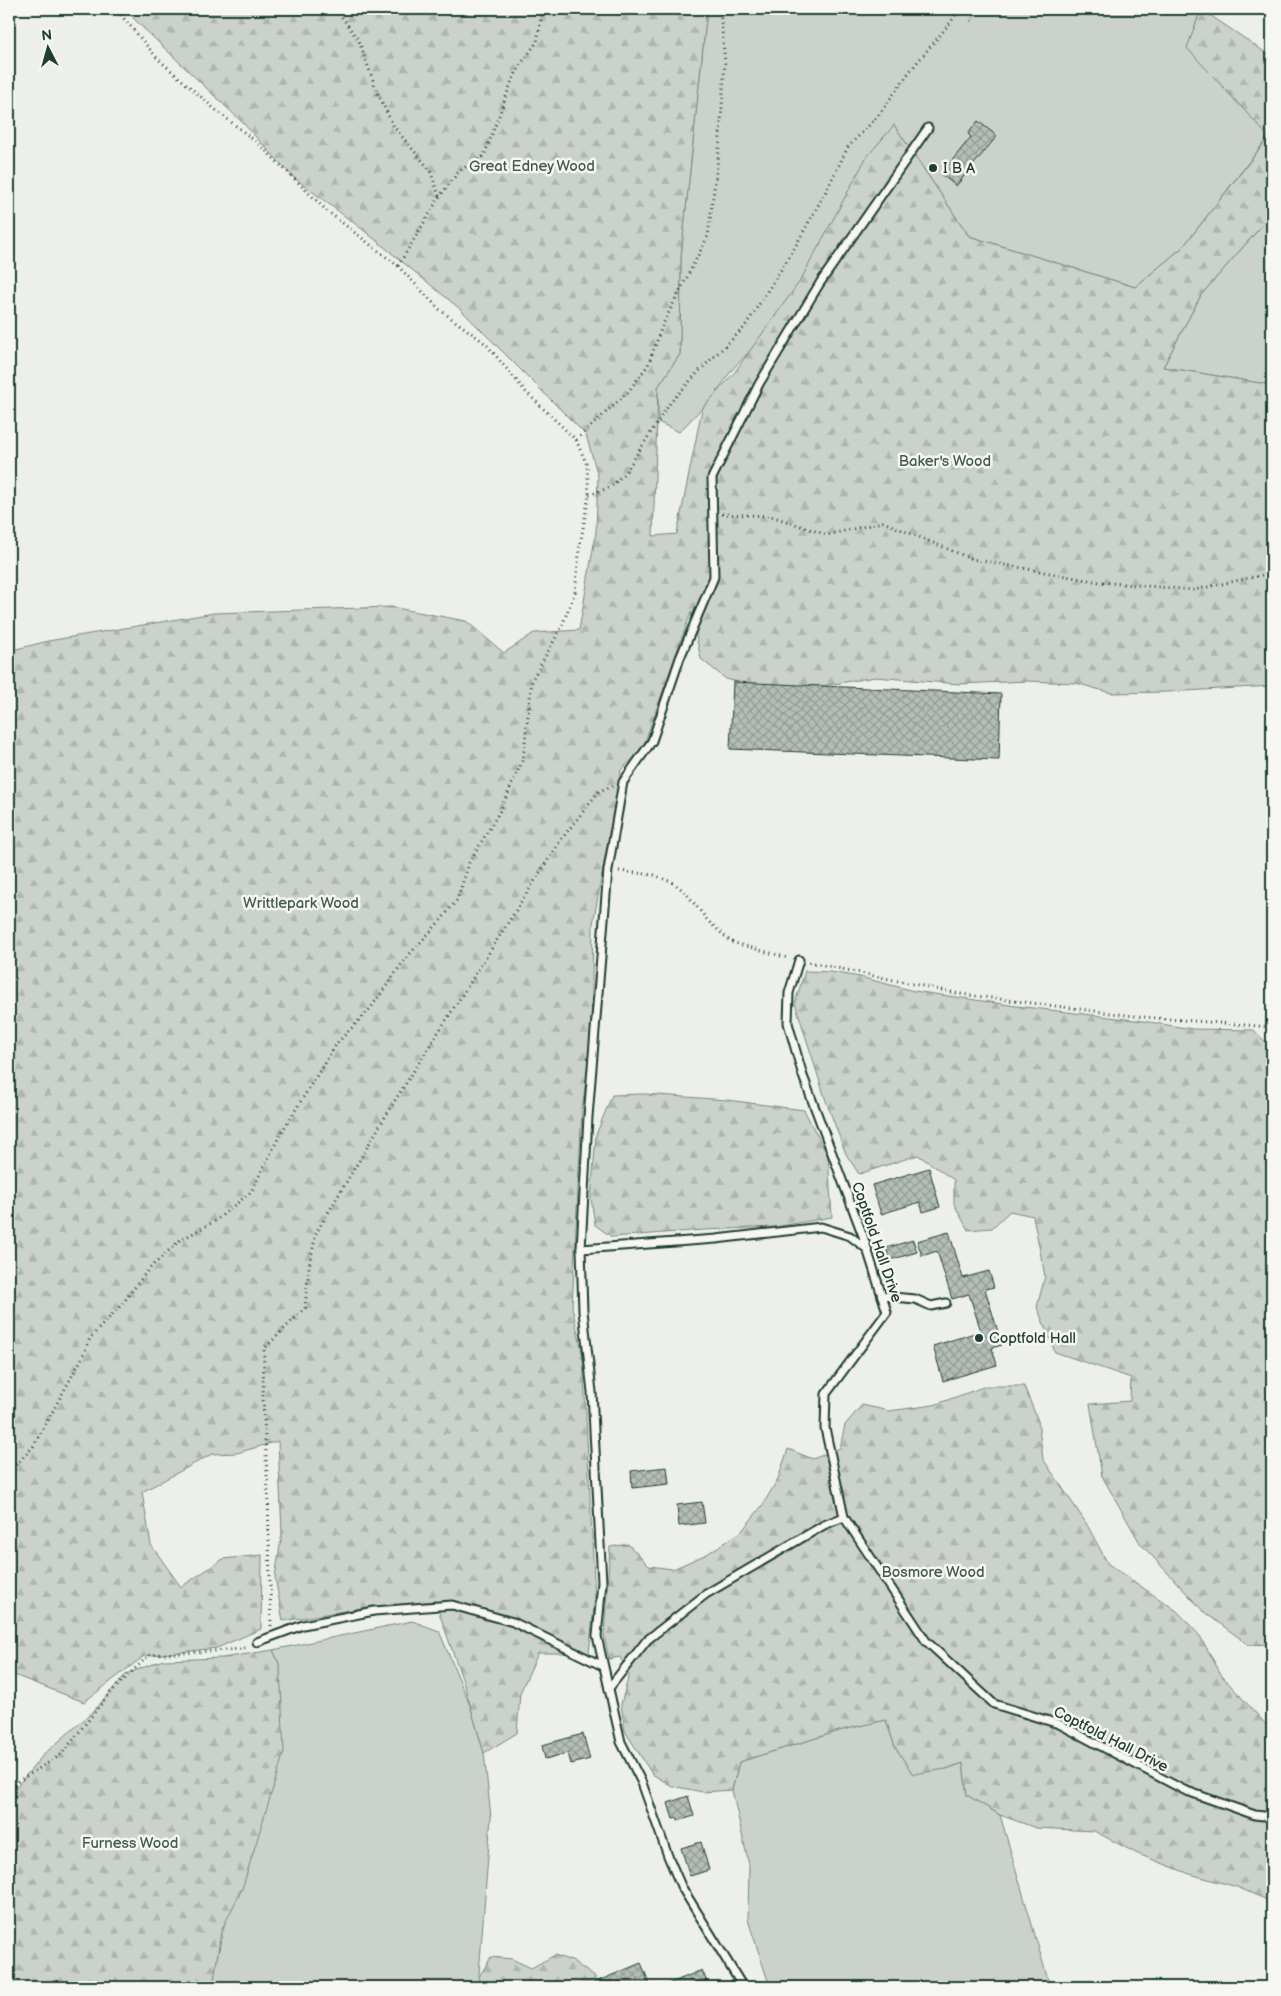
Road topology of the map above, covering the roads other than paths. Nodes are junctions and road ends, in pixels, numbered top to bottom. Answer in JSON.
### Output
{"nodes":[{"id":1,"x":928,"y":128,"type":"dead end"},
{"id":2,"x":799,"y":960,"type":"road end"},
{"id":3,"x":581,"y":1249,"type":"junction"},
{"id":4,"x":867,"y":1249,"type":"junction"},
{"id":5,"x":882,"y":1296,"type":"junction"},
{"id":6,"x":946,"y":1303,"type":"dead end"},
{"id":7,"x":844,"y":1517,"type":"junction"},
{"id":8,"x":257,"y":1642,"type":"road end"},
{"id":9,"x":602,"y":1666,"type":"junction"},
{"id":10,"x":609,"y":1688,"type":"junction"},
{"id":11,"x":1272,"y":1817,"type":"edge"},
{"id":12,"x":743,"y":1987,"type":"edge"}],
"edges":[{"from":1,"to":3,"type":"lane"},
{"from":2,"to":4,"type":"lane","name":"Coptfold Hall Drive"},
{"from":3,"to":4,"type":"lane"},
{"from":3,"to":9,"type":"lane"},
{"from":4,"to":5,"type":"lane","name":"Coptfold Hall Drive"},
{"from":5,"to":6,"type":"lane"},
{"from":5,"to":7,"type":"lane","name":"Coptfold Hall Drive"},
{"from":7,"to":10,"type":"lane"},
{"from":7,"to":11,"type":"lane","name":"Coptfold Hall Drive"},
{"from":8,"to":9,"type":"lane"},
{"from":9,"to":10,"type":"lane"},
{"from":10,"to":12,"type":"lane"}]}
